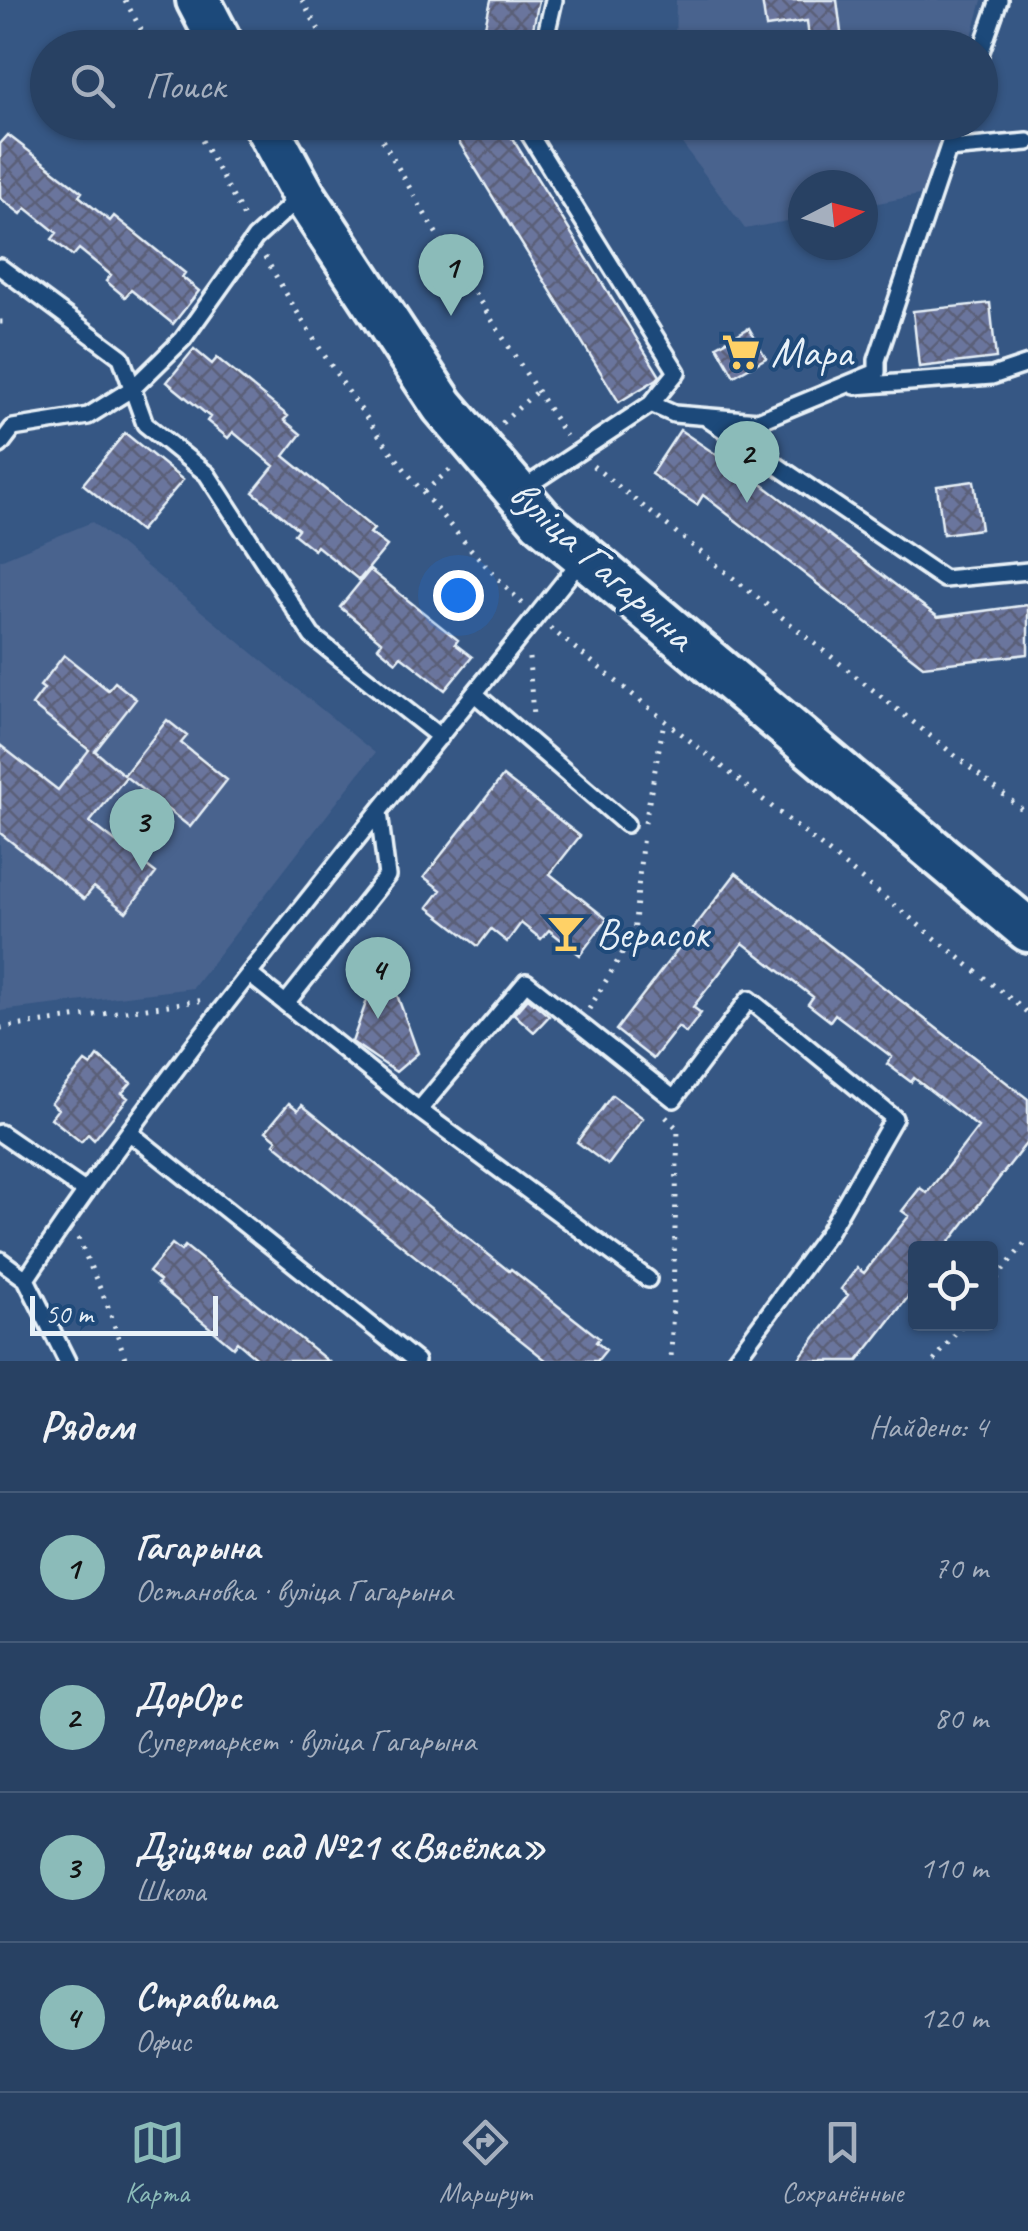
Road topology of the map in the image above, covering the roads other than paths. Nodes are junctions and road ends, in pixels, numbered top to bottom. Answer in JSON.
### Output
{"nodes":[{"id":1,"x":198,"y":0,"type":"edge"},
{"id":2,"x":554,"y":0,"type":"edge"},
{"id":3,"x":999,"y":0,"type":"edge"},
{"id":4,"x":214,"y":30,"type":"edge"},
{"id":5,"x":547,"y":30,"type":"edge"},
{"id":6,"x":988,"y":30,"type":"edge"},
{"id":7,"x":274,"y":140,"type":"edge"},
{"id":8,"x":532,"y":140,"type":"edge"},
{"id":9,"x":951,"y":140,"type":"edge"},
{"id":10,"x":1028,"y":142,"type":"edge"},
{"id":11,"x":948,"y":148,"type":"junction"},
{"id":12,"x":302,"y":194,"type":"junction"},
{"id":13,"x":0,"y":267,"type":"edge"},
{"id":14,"x":1028,"y":364,"type":"edge"},
{"id":15,"x":841,"y":387,"type":"junction"},
{"id":16,"x":133,"y":388,"type":"junction"},
{"id":17,"x":651,"y":404,"type":"junction"},
{"id":18,"x":705,"y":416,"type":"junction"},
{"id":19,"x":0,"y":445,"type":"edge"},
{"id":20,"x":518,"y":492,"type":"junction"},
{"id":21,"x":585,"y":556,"type":"junction"},
{"id":22,"x":1028,"y":571,"type":"edge"},
{"id":23,"x":475,"y":694,"type":"junction"},
{"id":24,"x":440,"y":737,"type":"junction"},
{"id":25,"x":379,"y":812,"type":"junction"},
{"id":26,"x":626,"y":824,"type":"dead end"},
{"id":27,"x":1028,"y":930,"type":"edge"},
{"id":28,"x":250,"y":975,"type":"junction"},
{"id":29,"x":286,"y":1003,"type":"junction"},
{"id":30,"x":419,"y":1110,"type":"junction"},
{"id":31,"x":0,"y":1133,"type":"edge"},
{"id":32,"x":130,"y":1133,"type":"junction"},
{"id":33,"x":86,"y":1192,"type":"junction"},
{"id":34,"x":0,"y":1260,"type":"edge"},
{"id":35,"x":648,"y":1278,"type":"dead end"},
{"id":36,"x":26,"y":1280,"type":"junction"},
{"id":37,"x":67,"y":1361,"type":"edge"},
{"id":38,"x":416,"y":1361,"type":"edge"},
{"id":39,"x":734,"y":1361,"type":"edge"}],
"edges":[{"from":1,"to":4,"type":"main road"},
{"from":2,"to":5,"type":"lane"},
{"from":3,"to":6,"type":"lane"},
{"from":7,"to":12,"type":"main road","name":"вуліца Гагарына"},
{"from":8,"to":17,"type":"lane"},
{"from":9,"to":11,"type":"lane"},
{"from":10,"to":11,"type":"lane"},
{"from":11,"to":15,"type":"lane"},
{"from":12,"to":16,"type":"lane"},
{"from":12,"to":20,"type":"main road","name":"вуліца Гагарына"},
{"from":13,"to":16,"type":"lane"},
{"from":14,"to":15,"type":"lane"},
{"from":15,"to":18,"type":"lane"},
{"from":16,"to":19,"type":"lane"},
{"from":16,"to":24,"type":"lane"},
{"from":17,"to":18,"type":"lane"},
{"from":17,"to":20,"type":"lane"},
{"from":18,"to":22,"type":"lane"},
{"from":20,"to":21,"type":"main road","name":"вуліца Гагарына"},
{"from":21,"to":23,"type":"lane"},
{"from":21,"to":27,"type":"main road","name":"вуліца Гагарына"},
{"from":23,"to":24,"type":"lane"},
{"from":23,"to":26,"type":"lane"},
{"from":24,"to":25,"type":"lane"},
{"from":25,"to":28,"type":"lane"},
{"from":25,"to":29,"type":"lane"},
{"from":28,"to":29,"type":"lane"},
{"from":28,"to":32,"type":"lane"},
{"from":29,"to":30,"type":"lane"},
{"from":30,"to":35,"type":"lane"},
{"from":30,"to":39,"type":"lane"},
{"from":31,"to":33,"type":"lane"},
{"from":32,"to":33,"type":"lane"},
{"from":32,"to":38,"type":"lane"},
{"from":33,"to":36,"type":"lane"},
{"from":34,"to":36,"type":"lane"},
{"from":36,"to":37,"type":"lane"}]}
